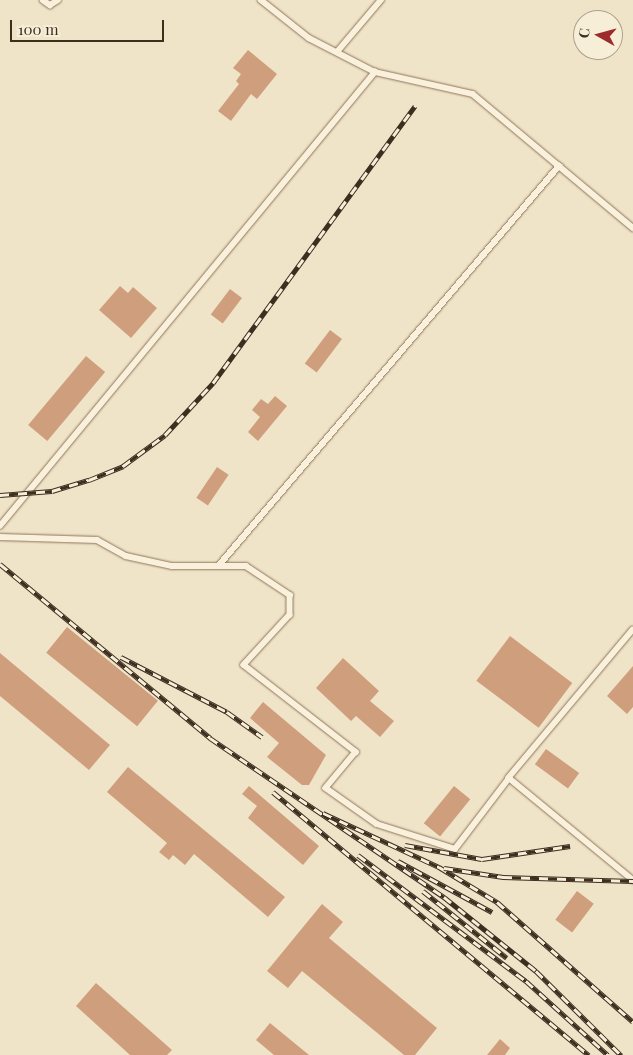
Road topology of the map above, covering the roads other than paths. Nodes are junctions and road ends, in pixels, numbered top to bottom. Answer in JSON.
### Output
{"nodes":[{"id":1,"x":43,"y":0,"type":"edge"},
{"id":2,"x":58,"y":0,"type":"edge"},
{"id":3,"x":261,"y":0,"type":"edge"},
{"id":4,"x":381,"y":0,"type":"edge"},
{"id":5,"x":337,"y":52,"type":"junction"},
{"id":6,"x":375,"y":72,"type":"junction"},
{"id":7,"x":559,"y":166,"type":"junction"},
{"id":8,"x":633,"y":228,"type":"edge"},
{"id":9,"x":0,"y":526,"type":"edge"},
{"id":10,"x":0,"y":536,"type":"edge"},
{"id":11,"x":220,"y":564,"type":"junction"},
{"id":12,"x":633,"y":630,"type":"edge"},
{"id":13,"x":509,"y":778,"type":"junction"},
{"id":14,"x":633,"y":880,"type":"edge"}],
"edges":[{"from":1,"to":2,"type":"lane"},
{"from":3,"to":5,"type":"lane"},
{"from":4,"to":5,"type":"lane"},
{"from":5,"to":6,"type":"lane"},
{"from":6,"to":7,"type":"lane"},
{"from":6,"to":9,"type":"lane"},
{"from":7,"to":8,"type":"lane"},
{"from":7,"to":11,"type":"lane"},
{"from":10,"to":11,"type":"lane"},
{"from":11,"to":13,"type":"lane"},
{"from":12,"to":13,"type":"lane"},
{"from":13,"to":14,"type":"lane"}]}
